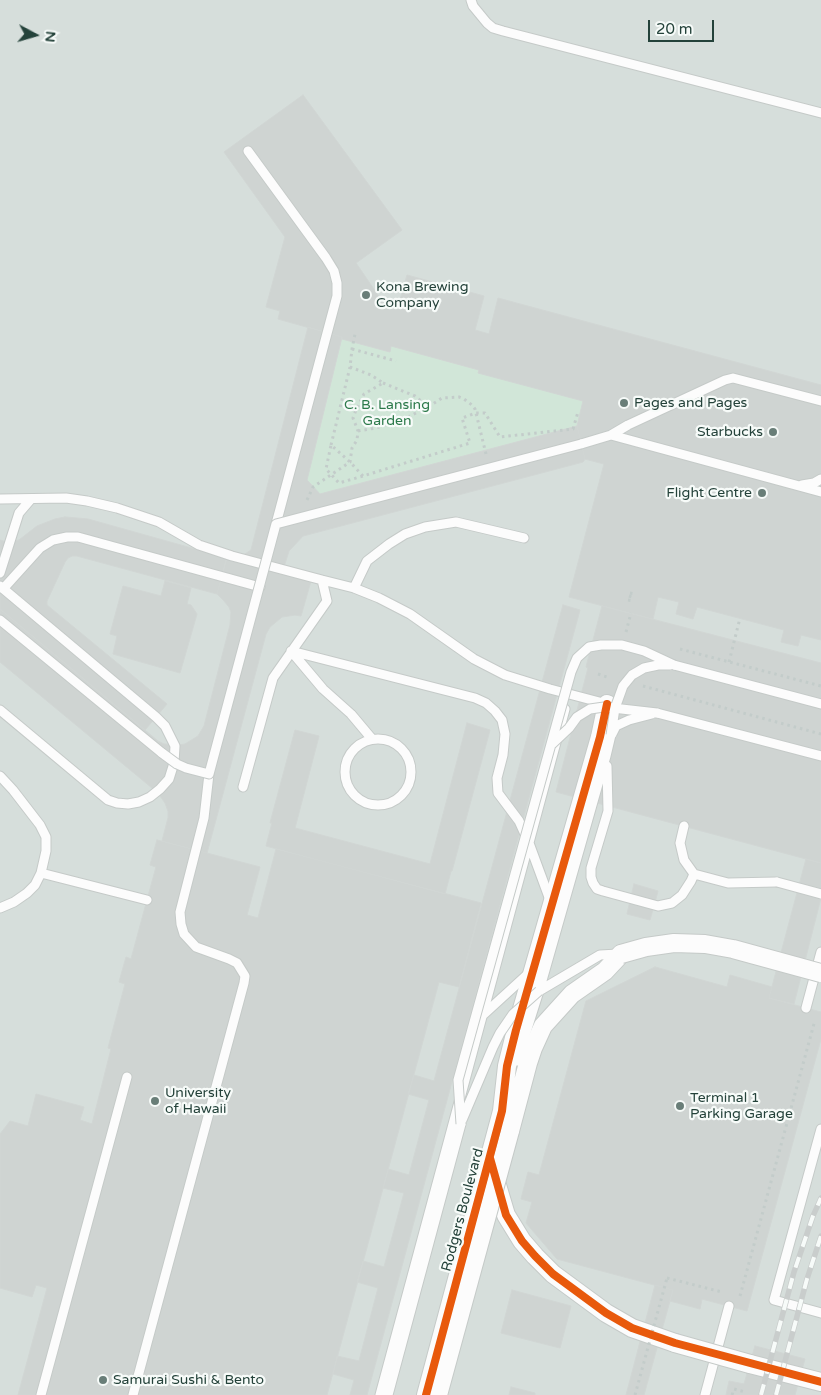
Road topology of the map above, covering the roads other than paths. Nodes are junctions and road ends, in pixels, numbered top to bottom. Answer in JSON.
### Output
{"nodes":[{"id":1,"x":471,"y":0,"type":"edge"},
{"id":2,"x":821,"y":113,"type":"edge"},
{"id":3,"x":248,"y":151,"type":"dead end"},
{"id":4,"x":821,"y":401,"type":"edge"},
{"id":5,"x":611,"y":435,"type":"junction"},
{"id":6,"x":821,"y":479,"type":"edge"},
{"id":7,"x":800,"y":486,"type":"junction"},
{"id":8,"x":821,"y":492,"type":"edge"},
{"id":9,"x":0,"y":499,"type":"edge"},
{"id":10,"x":31,"y":499,"type":"junction"},
{"id":11,"x":276,"y":524,"type":"junction"},
{"id":12,"x":524,"y":538,"type":"dead end"},
{"id":13,"x":0,"y":573,"type":"edge"},
{"id":14,"x":322,"y":580,"type":"junction"},
{"id":15,"x":260,"y":587,"type":"junction"},
{"id":16,"x":2,"y":588,"type":"edge"},
{"id":17,"x":354,"y":588,"type":"junction"},
{"id":18,"x":0,"y":620,"type":"edge"},
{"id":19,"x":291,"y":651,"type":"junction"},
{"id":20,"x":657,"y":656,"type":"dead end"},
{"id":21,"x":674,"y":664,"type":"junction"},
{"id":22,"x":724,"y":673,"type":"dead end"},
{"id":23,"x":569,"y":694,"type":"junction"},
{"id":24,"x":821,"y":704,"type":"edge"},
{"id":25,"x":611,"y":706,"type":"junction"},
{"id":26,"x":0,"y":710,"type":"edge"},
{"id":27,"x":657,"y":713,"type":"junction"},
{"id":28,"x":611,"y":735,"type":"junction"},
{"id":29,"x":372,"y":739,"type":"junction"},
{"id":30,"x":550,"y":745,"type":"junction"},
{"id":31,"x":606,"y":756,"type":"junction"},
{"id":32,"x":821,"y":756,"type":"edge"},
{"id":33,"x":209,"y":774,"type":"junction"},
{"id":34,"x":0,"y":776,"type":"edge"},
{"id":35,"x":243,"y":787,"type":"dead end"},
{"id":36,"x":684,"y":826,"type":"dead end"},
{"id":37,"x":529,"y":843,"type":"junction"},
{"id":38,"x":41,"y":873,"type":"junction"},
{"id":39,"x":694,"y":874,"type":"junction"},
{"id":40,"x":821,"y":894,"type":"edge"},
{"id":41,"x":147,"y":900,"type":"dead end"},
{"id":42,"x":552,"y":905,"type":"junction"},
{"id":43,"x":0,"y":908,"type":"edge"},
{"id":44,"x":821,"y":952,"type":"edge"},
{"id":45,"x":621,"y":954,"type":"junction"},
{"id":46,"x":534,"y":968,"type":"junction"},
{"id":47,"x":821,"y":973,"type":"edge"},
{"id":48,"x":539,"y":991,"type":"junction"},
{"id":49,"x":806,"y":1008,"type":"dead end"},
{"id":50,"x":483,"y":1015,"type":"junction"},
{"id":51,"x":126,"y":1077,"type":"dead end"},
{"id":52,"x":461,"y":1124,"type":"junction"},
{"id":53,"x":821,"y":1129,"type":"edge"},
{"id":54,"x":510,"y":1131,"type":"junction"},
{"id":55,"x":490,"y":1158,"type":"junction"},
{"id":56,"x":729,"y":1306,"type":"dead end"},
{"id":57,"x":821,"y":1313,"type":"edge"},
{"id":58,"x":821,"y":1382,"type":"edge"},
{"id":59,"x":41,"y":1395,"type":"edge"},
{"id":60,"x":134,"y":1395,"type":"edge"},
{"id":61,"x":380,"y":1395,"type":"edge"},
{"id":62,"x":388,"y":1395,"type":"edge"},
{"id":63,"x":426,"y":1395,"type":"edge"},
{"id":64,"x":438,"y":1395,"type":"edge"},
{"id":65,"x":705,"y":1395,"type":"edge"}],
"edges":[{"from":1,"to":2,"type":"lane"},
{"from":3,"to":11,"type":"lane"},
{"from":4,"to":5,"type":"lane"},
{"from":5,"to":7,"type":"lane"},
{"from":5,"to":11,"type":"lane","bridge":true},
{"from":6,"to":7,"type":"lane"},
{"from":7,"to":8,"type":"lane"},
{"from":9,"to":10,"type":"lane"},
{"from":10,"to":13,"type":"lane"},
{"from":10,"to":14,"type":"lane"},
{"from":11,"to":15,"type":"lane","bridge":true},
{"from":12,"to":17,"type":"lane"},
{"from":14,"to":17,"type":"lane"},
{"from":14,"to":19,"type":"lane"},
{"from":15,"to":16,"type":"lane"},
{"from":15,"to":33,"type":"lane","bridge":true},
{"from":16,"to":26,"type":"lane"},
{"from":17,"to":23,"type":"lane"},
{"from":18,"to":33,"type":"lane","bridge":true},
{"from":19,"to":29,"type":"lane"},
{"from":19,"to":35,"type":"lane"},
{"from":19,"to":37,"type":"lane"},
{"from":20,"to":22,"type":"lane"},
{"from":21,"to":24,"type":"lane"},
{"from":21,"to":25,"type":"lane","bridge":true},
{"from":21,"to":30,"type":"lane","bridge":true},
{"from":23,"to":25,"type":"lane"},
{"from":23,"to":37,"type":"lane"},
{"from":25,"to":27,"type":"lane","bridge":true},
{"from":25,"to":28,"type":"lane","bridge":true},
{"from":25,"to":30,"type":"lane","bridge":true},
{"from":25,"to":42,"type":"street","name":"Rodgers Boulevard"},
{"from":27,"to":28,"type":"lane","bridge":true},
{"from":27,"to":32,"type":"lane"},
{"from":28,"to":31,"type":"lane"},
{"from":29,"to":29,"type":"lane"},
{"from":30,"to":52,"type":"lane","bridge":true},
{"from":31,"to":39,"type":"lane"},
{"from":31,"to":48,"type":"lane"},
{"from":33,"to":60,"type":"lane"},
{"from":34,"to":38,"type":"lane"},
{"from":36,"to":39,"type":"lane"},
{"from":37,"to":42,"type":"lane"},
{"from":37,"to":50,"type":"lane"},
{"from":38,"to":41,"type":"lane"},
{"from":38,"to":43,"type":"lane"},
{"from":39,"to":40,"type":"lane","bridge":true},
{"from":42,"to":46,"type":"street","name":"Rodgers Boulevard"},
{"from":44,"to":49,"type":"lane"},
{"from":45,"to":47,"type":"street","bridge":true},
{"from":45,"to":48,"type":"lane"},
{"from":45,"to":54,"type":"street"},
{"from":46,"to":50,"type":"lane"},
{"from":46,"to":55,"type":"street","name":"Rodgers Boulevard"},
{"from":48,"to":52,"type":"lane","bridge":true},
{"from":48,"to":54,"type":"lane"},
{"from":50,"to":61,"type":"lane"},
{"from":51,"to":59,"type":"lane"},
{"from":52,"to":62,"type":"lane"},
{"from":53,"to":57,"type":"lane"},
{"from":54,"to":64,"type":"street","bridge":true},
{"from":55,"to":58,"type":"street","bridge":true},
{"from":55,"to":63,"type":"street","name":"Rodgers Boulevard"},
{"from":56,"to":65,"type":"lane"}]}
